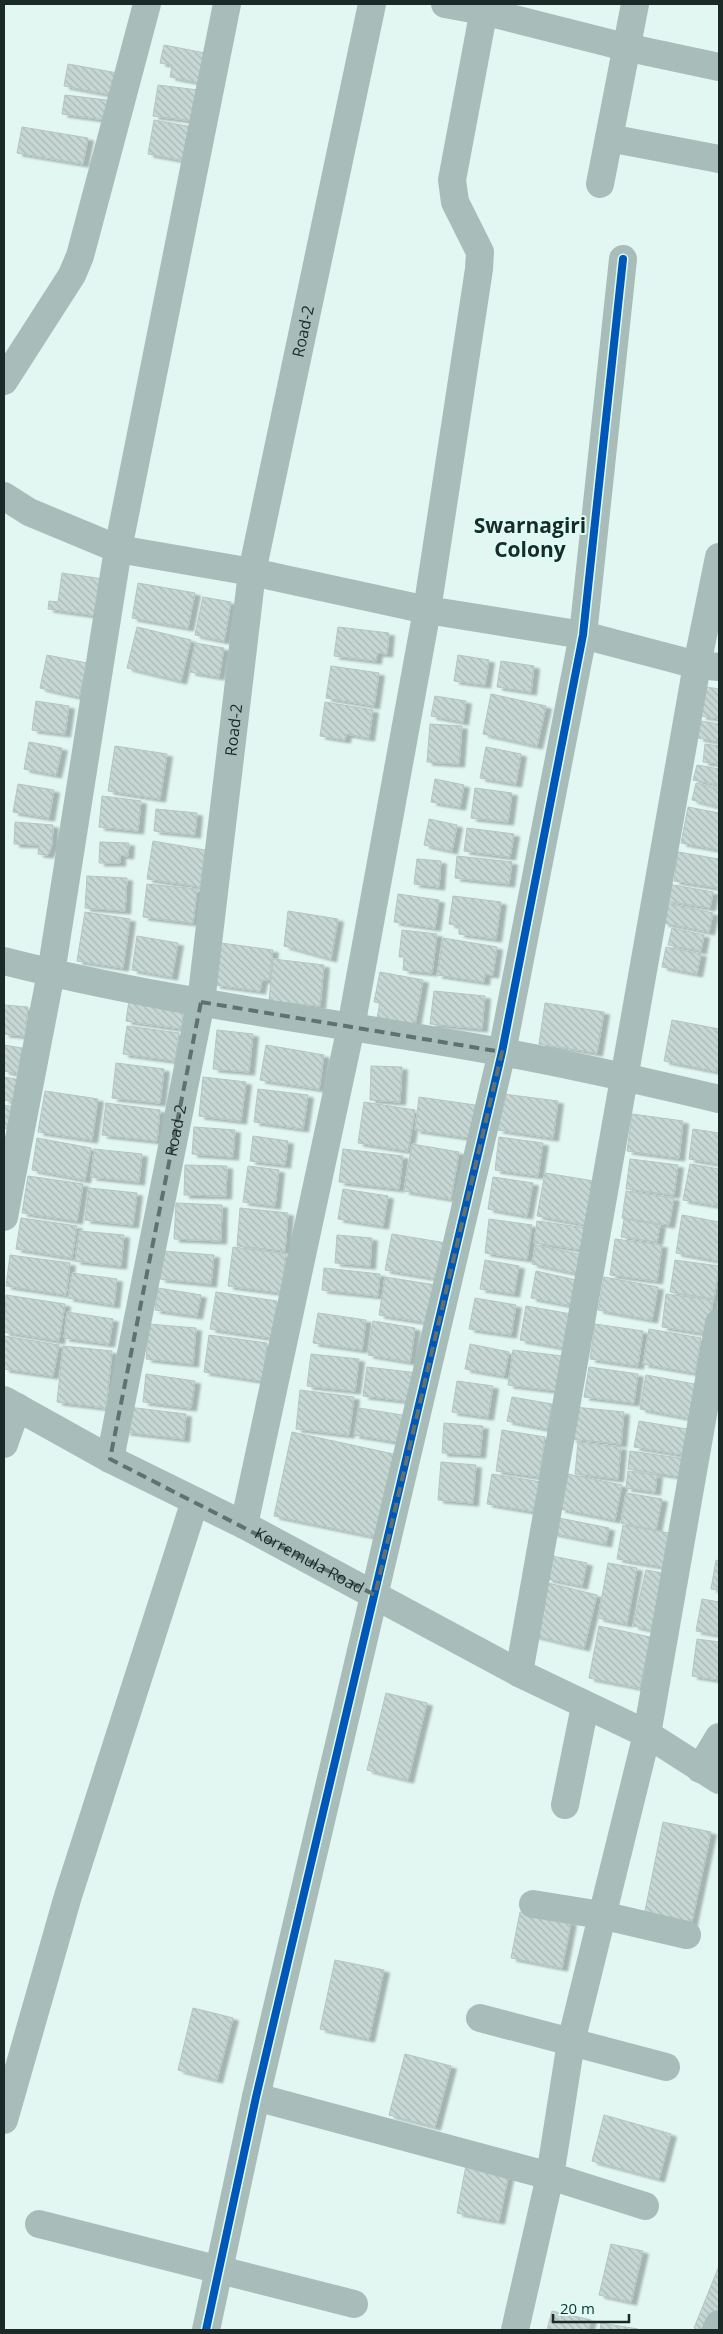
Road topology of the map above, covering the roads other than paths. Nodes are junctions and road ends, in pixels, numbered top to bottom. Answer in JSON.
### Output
{"nodes":[{"id":1,"x":147,"y":4,"type":"edge"},
{"id":2,"x":227,"y":4,"type":"edge"},
{"id":3,"x":372,"y":4,"type":"edge"},
{"id":4,"x":445,"y":4,"type":"edge"},
{"id":5,"x":635,"y":4,"type":"edge"},
{"id":6,"x":484,"y":7,"type":"edge"},
{"id":7,"x":625,"y":47,"type":"junction"},
{"id":8,"x":719,"y":67,"type":"edge"},
{"id":9,"x":608,"y":138,"type":"junction"},
{"id":10,"x":719,"y":159,"type":"edge"},
{"id":11,"x":600,"y":184,"type":"dead end"},
{"id":12,"x":623,"y":259,"type":"dead end"},
{"id":13,"x":4,"y":381,"type":"edge"},
{"id":14,"x":4,"y":496,"type":"edge"},
{"id":15,"x":118,"y":549,"type":"junction"},
{"id":16,"x":719,"y":557,"type":"edge"},
{"id":17,"x":252,"y":572,"type":"junction"},
{"id":18,"x":427,"y":610,"type":"junction"},
{"id":19,"x":584,"y":635,"type":"junction"},
{"id":20,"x":708,"y":666,"type":"edge"},
{"id":21,"x":4,"y":962,"type":"edge"},
{"id":22,"x":51,"y":973,"type":"junction"},
{"id":23,"x":201,"y":1002,"type":"junction"},
{"id":24,"x":351,"y":1027,"type":"junction"},
{"id":25,"x":502,"y":1052,"type":"junction"},
{"id":26,"x":624,"y":1077,"type":"junction"},
{"id":27,"x":719,"y":1099,"type":"edge"},
{"id":28,"x":4,"y":1217,"type":"edge"},
{"id":29,"x":719,"y":1323,"type":"edge"},
{"id":30,"x":10,"y":1404,"type":"edge"},
{"id":31,"x":4,"y":1444,"type":"edge"},
{"id":32,"x":110,"y":1459,"type":"junction"},
{"id":33,"x":195,"y":1500,"type":"junction"},
{"id":34,"x":244,"y":1524,"type":"junction"},
{"id":35,"x":375,"y":1595,"type":"junction"},
{"id":36,"x":519,"y":1673,"type":"junction"},
{"id":37,"x":585,"y":1706,"type":"junction"},
{"id":38,"x":646,"y":1734,"type":"junction"},
{"id":39,"x":719,"y":1737,"type":"edge"},
{"id":40,"x":709,"y":1774,"type":"edge"},
{"id":41,"x":565,"y":1805,"type":"dead end"},
{"id":42,"x":533,"y":1904,"type":"dead end"},
{"id":43,"x":601,"y":1915,"type":"junction"},
{"id":44,"x":687,"y":1935,"type":"dead end"},
{"id":45,"x":480,"y":2018,"type":"dead end"},
{"id":46,"x":571,"y":2042,"type":"junction"},
{"id":47,"x":666,"y":2067,"type":"dead end"},
{"id":48,"x":256,"y":2097,"type":"junction"},
{"id":49,"x":4,"y":2120,"type":"edge"},
{"id":50,"x":550,"y":2176,"type":"junction"},
{"id":51,"x":645,"y":2206,"type":"dead end"},
{"id":52,"x":39,"y":2224,"type":"dead end"},
{"id":53,"x":219,"y":2271,"type":"junction"},
{"id":54,"x":354,"y":2304,"type":"dead end"},
{"id":55,"x":719,"y":2324,"type":"edge"},
{"id":56,"x":206,"y":2330,"type":"edge"},
{"id":57,"x":515,"y":2330,"type":"edge"},
{"id":58,"x":716,"y":2330,"type":"edge"}],
"edges":[{"from":1,"to":13,"type":"street"},
{"from":2,"to":15,"type":"street"},
{"from":3,"to":17,"type":"street","name":"Road-2"},
{"from":4,"to":6,"type":"street"},
{"from":5,"to":7,"type":"street"},
{"from":6,"to":7,"type":"street"},
{"from":6,"to":18,"type":"street"},
{"from":7,"to":8,"type":"street"},
{"from":7,"to":9,"type":"street"},
{"from":9,"to":10,"type":"street"},
{"from":9,"to":11,"type":"street"},
{"from":12,"to":19,"type":"street"},
{"from":14,"to":15,"type":"street"},
{"from":15,"to":17,"type":"street"},
{"from":15,"to":22,"type":"street"},
{"from":16,"to":20,"type":"street"},
{"from":17,"to":18,"type":"street"},
{"from":17,"to":23,"type":"street","name":"Road-2"},
{"from":18,"to":19,"type":"street"},
{"from":18,"to":24,"type":"street"},
{"from":19,"to":20,"type":"street"},
{"from":19,"to":25,"type":"street"},
{"from":20,"to":26,"type":"street"},
{"from":21,"to":22,"type":"street"},
{"from":22,"to":23,"type":"street"},
{"from":22,"to":28,"type":"street"},
{"from":23,"to":24,"type":"street"},
{"from":23,"to":32,"type":"street","name":"Road-2"},
{"from":24,"to":25,"type":"street"},
{"from":24,"to":34,"type":"street"},
{"from":25,"to":26,"type":"street"},
{"from":25,"to":35,"type":"street"},
{"from":26,"to":27,"type":"street"},
{"from":26,"to":36,"type":"street"},
{"from":29,"to":38,"type":"street"},
{"from":30,"to":31,"type":"street"},
{"from":30,"to":32,"type":"street","name":"Korremula Road"},
{"from":32,"to":33,"type":"street","name":"Korremula Road"},
{"from":33,"to":34,"type":"street","name":"Korremula Road"},
{"from":33,"to":49,"type":"street"},
{"from":34,"to":35,"type":"street","name":"Korremula Road"},
{"from":35,"to":36,"type":"street","name":"Korremula Road"},
{"from":35,"to":48,"type":"street"},
{"from":36,"to":37,"type":"street","name":"Korremula Road"},
{"from":37,"to":38,"type":"street","name":"Korremula Road"},
{"from":37,"to":41,"type":"street"},
{"from":38,"to":40,"type":"street","name":"Korremula Road"},
{"from":38,"to":43,"type":"street"},
{"from":39,"to":40,"type":"street"},
{"from":42,"to":43,"type":"street"},
{"from":43,"to":44,"type":"street"},
{"from":43,"to":46,"type":"street"},
{"from":45,"to":46,"type":"street"},
{"from":46,"to":47,"type":"street"},
{"from":46,"to":50,"type":"street"},
{"from":48,"to":50,"type":"street"},
{"from":48,"to":53,"type":"street"},
{"from":50,"to":51,"type":"street"},
{"from":50,"to":57,"type":"street"},
{"from":52,"to":53,"type":"street"},
{"from":53,"to":54,"type":"street"},
{"from":53,"to":56,"type":"street"},
{"from":55,"to":58,"type":"street"}]}
